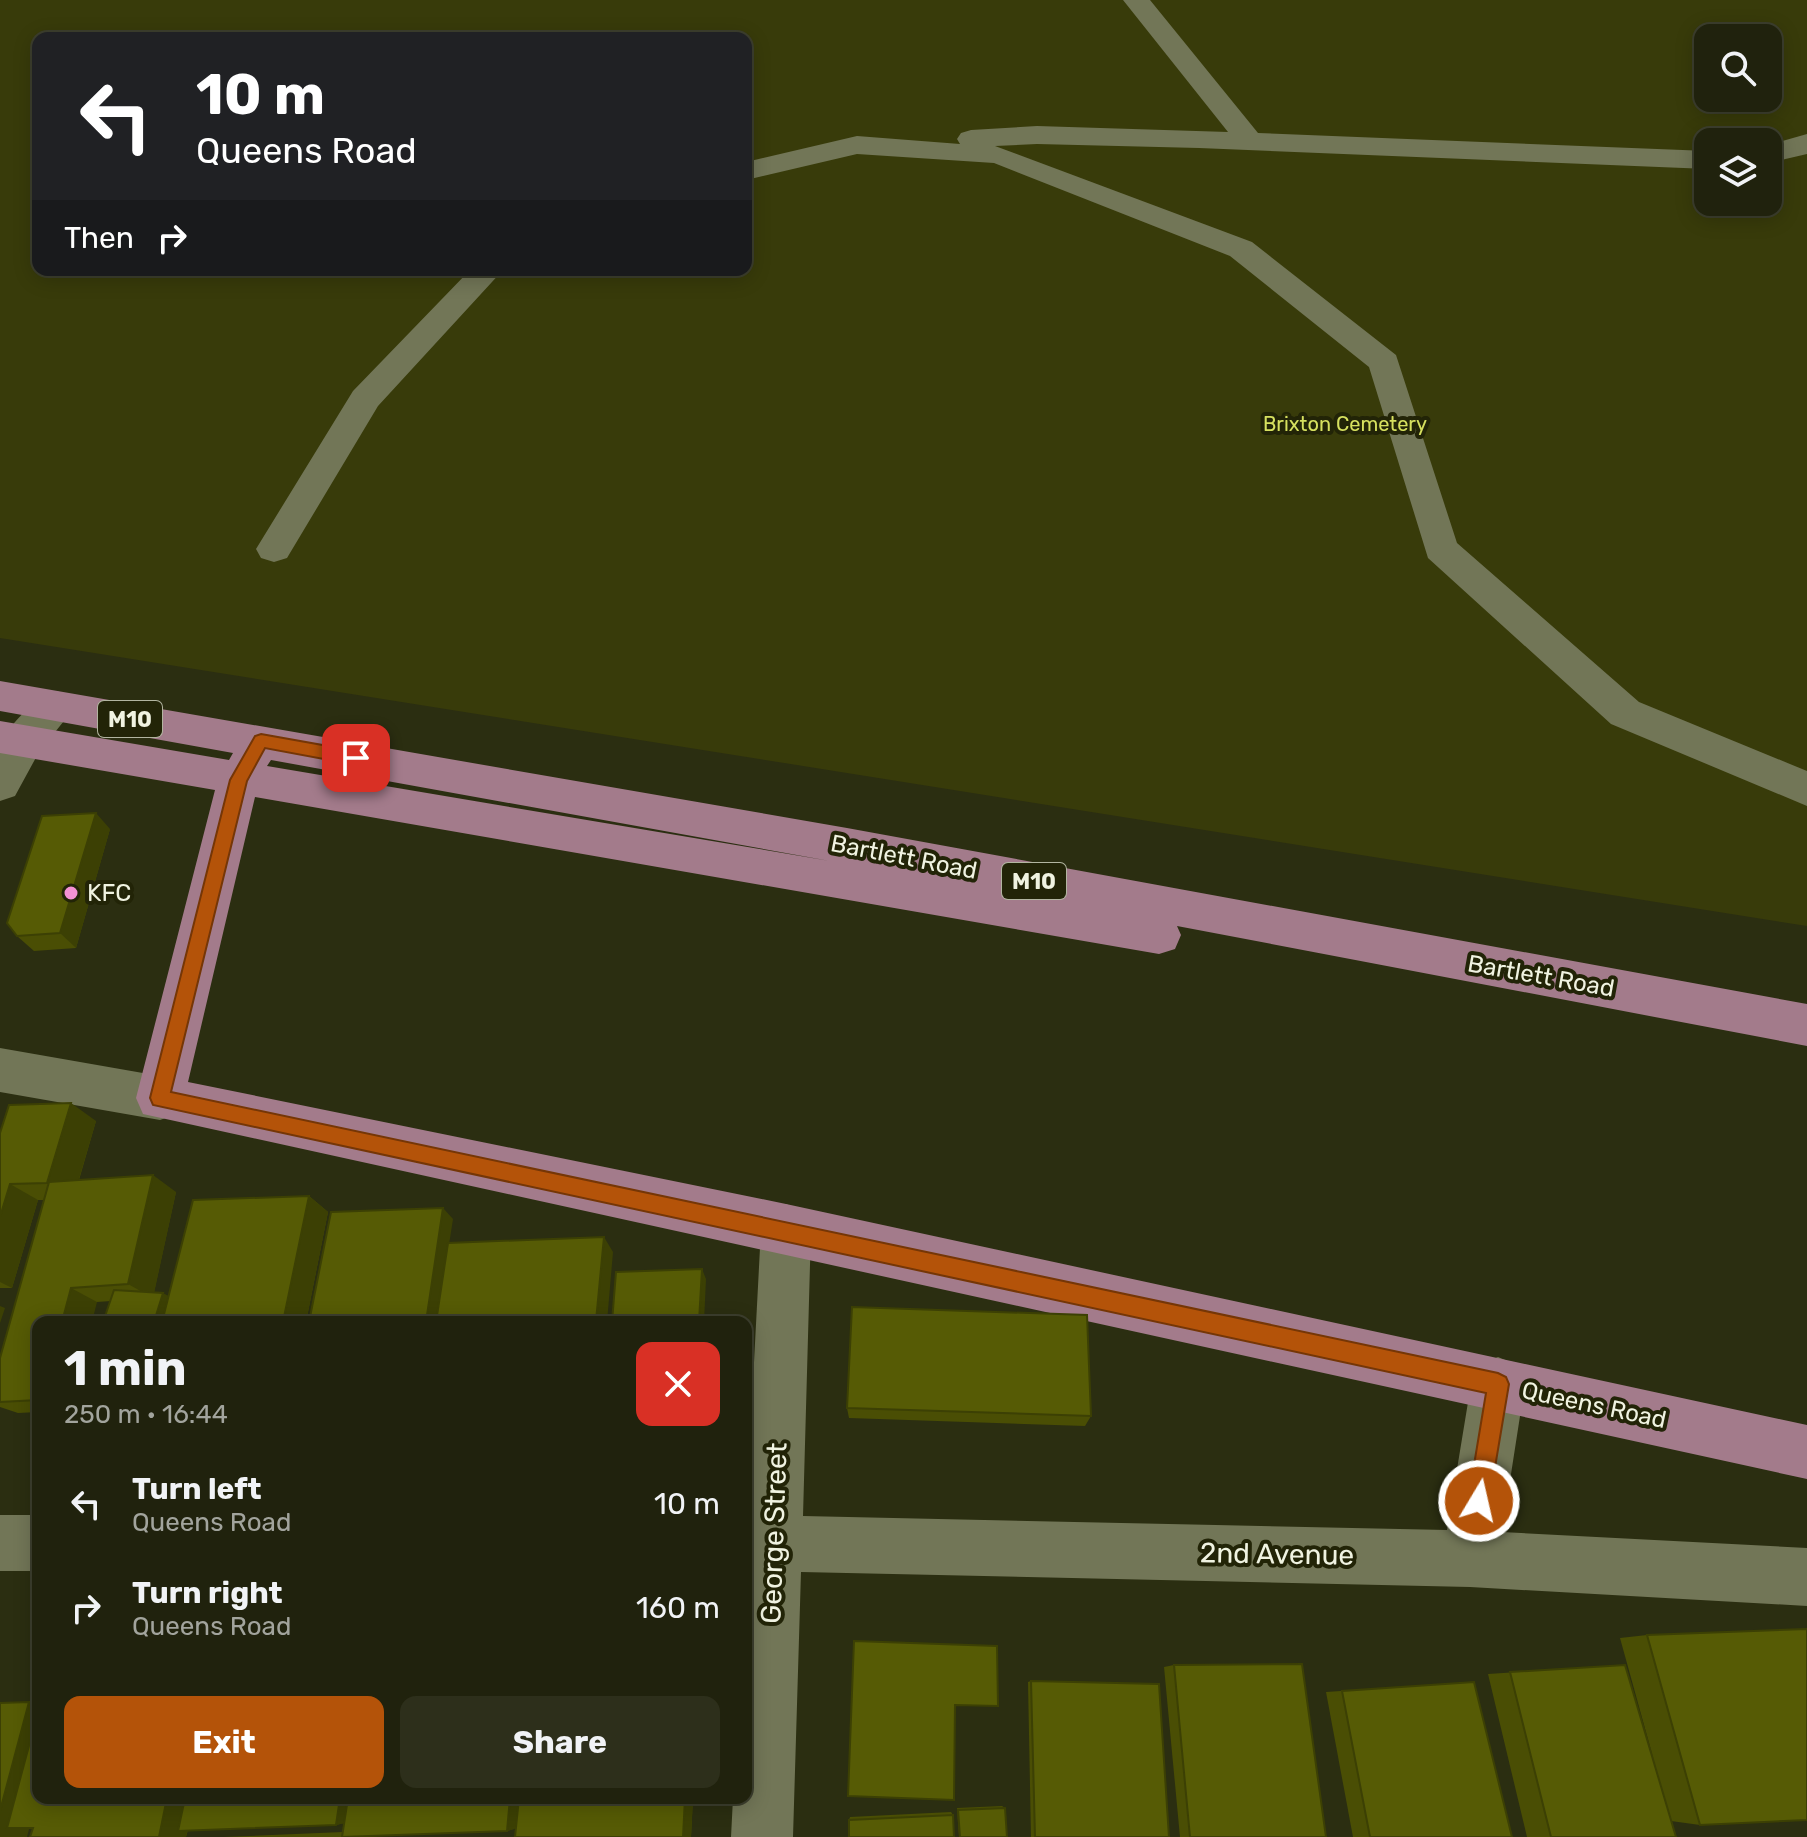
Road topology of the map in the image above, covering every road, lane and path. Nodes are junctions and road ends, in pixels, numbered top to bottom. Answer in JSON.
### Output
{"nodes":[{"id":1,"x":1136,"y":0,"type":"edge"},
{"id":2,"x":1250,"y":141,"type":"junction"},
{"id":3,"x":857,"y":145,"type":"junction"},
{"id":4,"x":1694,"y":159,"type":"edge"},
{"id":5,"x":752,"y":170,"type":"edge"},
{"id":6,"x":481,"y":276,"type":"edge"},
{"id":7,"x":274,"y":549,"type":"dead end"},
{"id":8,"x":0,"y":696,"type":"edge"},
{"id":9,"x":56,"y":706,"type":"junction"},
{"id":10,"x":261,"y":741,"type":"junction"},
{"id":11,"x":6,"y":762,"type":"edge"},
{"id":12,"x":238,"y":780,"type":"junction"},
{"id":13,"x":1807,"y":789,"type":"edge"},
{"id":14,"x":1807,"y":1025,"type":"edge"},
{"id":15,"x":1807,"y":1052,"type":"edge"},
{"id":16,"x":0,"y":1070,"type":"edge"},
{"id":17,"x":160,"y":1098,"type":"junction"},
{"id":18,"x":786,"y":1229,"type":"junction"},
{"id":19,"x":1498,"y":1384,"type":"junction"},
{"id":20,"x":1807,"y":1452,"type":"edge"},
{"id":21,"x":0,"y":1543,"type":"edge"},
{"id":22,"x":32,"y":1543,"type":"edge"},
{"id":23,"x":760,"y":1543,"type":"edge"},
{"id":24,"x":1470,"y":1559,"type":"junction"},
{"id":25,"x":1807,"y":1577,"type":"edge"},
{"id":26,"x":762,"y":1837,"type":"edge"}],
"edges":[{"from":1,"to":2,"type":"street"},
{"from":2,"to":3,"type":"street"},
{"from":2,"to":4,"type":"street"},
{"from":3,"to":5,"type":"street"},
{"from":3,"to":13,"type":"street"},
{"from":6,"to":7,"type":"street"},
{"from":8,"to":9,"type":"main road","name":"Bartlett Road","number":"M10"},
{"from":9,"to":10,"type":"main road","name":"Bartlett Road","number":"M10"},
{"from":9,"to":11,"type":"street"},
{"from":10,"to":12,"type":"main road"},
{"from":10,"to":14,"type":"main road","name":"Bartlett Road","number":"M10"},
{"from":11,"to":12,"type":"main road","name":"Bartlett Road","number":"M10"},
{"from":12,"to":15,"type":"main road","name":"Bartlett Road","number":"M10"},
{"from":12,"to":17,"type":"main road"},
{"from":16,"to":17,"type":"street","name":"Queens Road"},
{"from":17,"to":18,"type":"main road","name":"Queens Road"},
{"from":18,"to":19,"type":"main road","name":"Queens Road"},
{"from":18,"to":23,"type":"street","name":"George Street"},
{"from":19,"to":20,"type":"main road","name":"Queens Road"},
{"from":19,"to":24,"type":"street"},
{"from":21,"to":22,"type":"street"},
{"from":23,"to":24,"type":"street","name":"2nd Avenue"},
{"from":23,"to":26,"type":"street","name":"George Street"},
{"from":24,"to":25,"type":"street","name":"2nd Avenue"}]}
